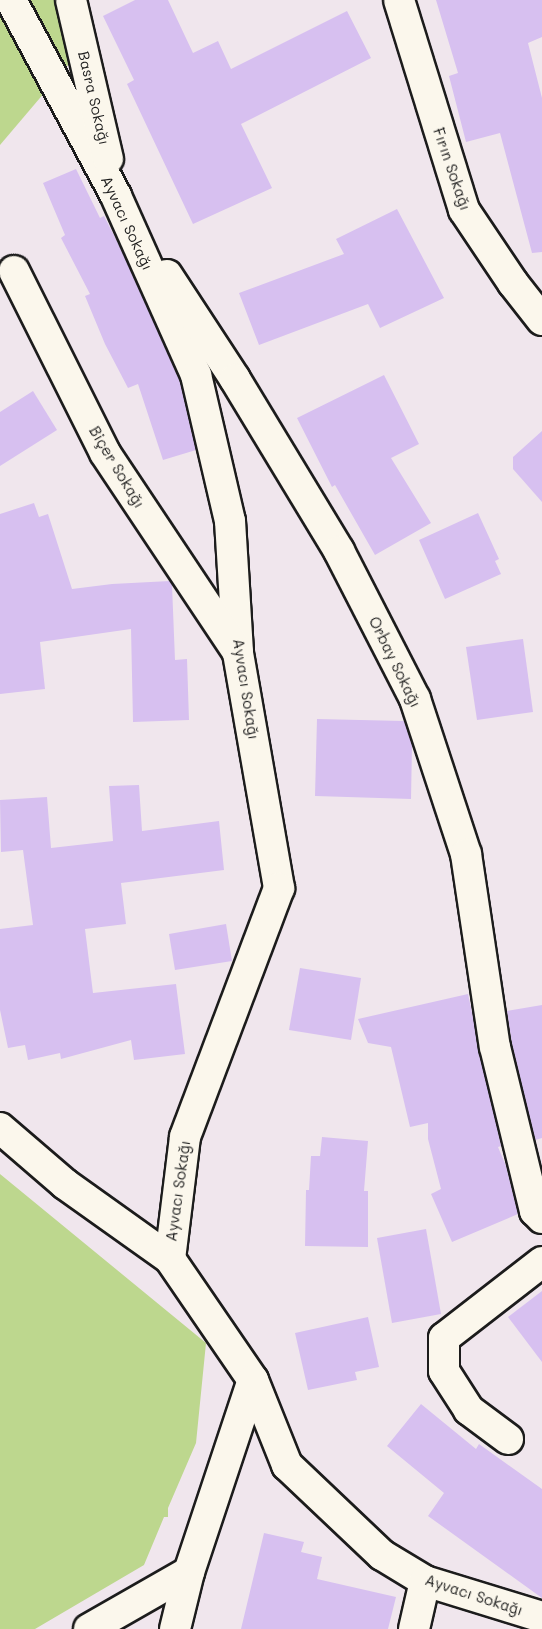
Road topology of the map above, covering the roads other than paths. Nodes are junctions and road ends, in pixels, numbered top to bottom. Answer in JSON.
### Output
{"nodes":[{"id":1,"x":11,"y":0,"type":"edge"},
{"id":2,"x":71,"y":0,"type":"edge"},
{"id":3,"x":399,"y":0,"type":"edge"},
{"id":4,"x":116,"y":196,"type":"junction"},
{"id":5,"x":14,"y":271,"type":"dead end"},
{"id":6,"x":542,"y":320,"type":"edge"},
{"id":7,"x":238,"y":653,"type":"junction"},
{"id":8,"x":0,"y":1128,"type":"edge"},
{"id":9,"x":542,"y":1218,"type":"edge"},
{"id":10,"x":170,"y":1259,"type":"junction"},
{"id":11,"x":542,"y":1262,"type":"edge"},
{"id":12,"x":253,"y":1380,"type":"junction"},
{"id":13,"x":508,"y":1440,"type":"dead end"},
{"id":14,"x":189,"y":1572,"type":"junction"},
{"id":15,"x":425,"y":1581,"type":"junction"},
{"id":16,"x":542,"y":1617,"type":"edge"},
{"id":17,"x":89,"y":1629,"type":"edge"},
{"id":18,"x":174,"y":1629,"type":"edge"},
{"id":19,"x":414,"y":1629,"type":"edge"}],
"edges":[{"from":1,"to":4,"type":"street","name":"Ayvacı Sokağı"},
{"from":2,"to":4,"type":"street","name":"Basra Sokağı"},
{"from":3,"to":6,"type":"street","name":"Fırın Sokağı"},
{"from":4,"to":7,"type":"street","name":"Ayvacı Sokağı"},
{"from":4,"to":9,"type":"street","name":"Orbay Sokağı"},
{"from":5,"to":7,"type":"street","name":"Biçer Sokağı"},
{"from":7,"to":10,"type":"street","name":"Ayvacı Sokağı"},
{"from":8,"to":10,"type":"street"},
{"from":10,"to":12,"type":"street","name":"Ayvacı Sokağı"},
{"from":11,"to":13,"type":"street"},
{"from":12,"to":14,"type":"street"},
{"from":12,"to":15,"type":"street","name":"Ayvacı Sokağı"},
{"from":14,"to":17,"type":"street"},
{"from":14,"to":18,"type":"street"},
{"from":15,"to":16,"type":"street","name":"Ayvacı Sokağı"},
{"from":15,"to":19,"type":"street"}]}
